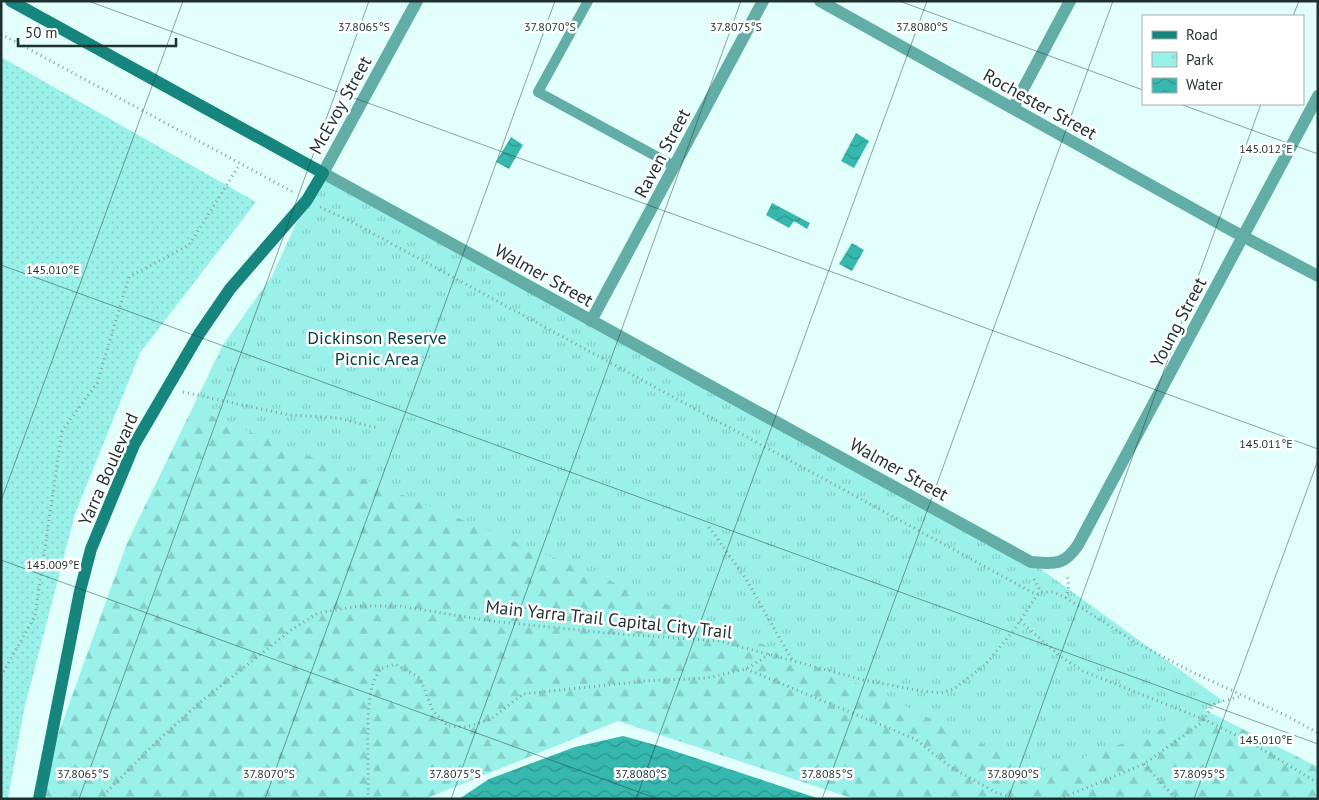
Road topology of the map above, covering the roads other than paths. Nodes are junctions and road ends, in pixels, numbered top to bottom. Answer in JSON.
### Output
{"nodes":[{"id":1,"x":11,"y":1,"type":"edge"},
{"id":2,"x":417,"y":1,"type":"edge"},
{"id":3,"x":588,"y":1,"type":"edge"},
{"id":4,"x":763,"y":1,"type":"edge"},
{"id":5,"x":820,"y":1,"type":"edge"},
{"id":6,"x":1070,"y":1,"type":"edge"},
{"id":7,"x":1318,"y":96,"type":"edge"},
{"id":8,"x":1013,"y":108,"type":"junction"},
{"id":9,"x":674,"y":166,"type":"junction"},
{"id":10,"x":323,"y":173,"type":"junction"},
{"id":11,"x":1244,"y":237,"type":"junction"},
{"id":12,"x":1318,"y":276,"type":"edge"},
{"id":13,"x":591,"y":320,"type":"junction"},
{"id":14,"x":1063,"y":561,"type":"joint"},
{"id":15,"x":39,"y":799,"type":"edge"}],
"edges":[{"from":1,"to":10,"type":"street","name":"Walmer Street"},
{"from":2,"to":10,"type":"street","name":"McEvoy Street"},
{"from":3,"to":9,"type":"lane"},
{"from":4,"to":9,"type":"street","name":"Raven Street"},
{"from":5,"to":8,"type":"street","name":"Rochester Street"},
{"from":6,"to":8,"type":"street"},
{"from":7,"to":11,"type":"street","name":"Young Street"},
{"from":8,"to":11,"type":"street","name":"Rochester Street"},
{"from":9,"to":13,"type":"street","name":"Raven Street"},
{"from":10,"to":13,"type":"street","name":"Walmer Street"},
{"from":10,"to":15,"type":"street","name":"Yarra Boulevard"},
{"from":11,"to":12,"type":"street","name":"Rochester Street"},
{"from":11,"to":14,"type":"street","name":"Young Street"},
{"from":13,"to":14,"type":"street","name":"Walmer Street"}]}
